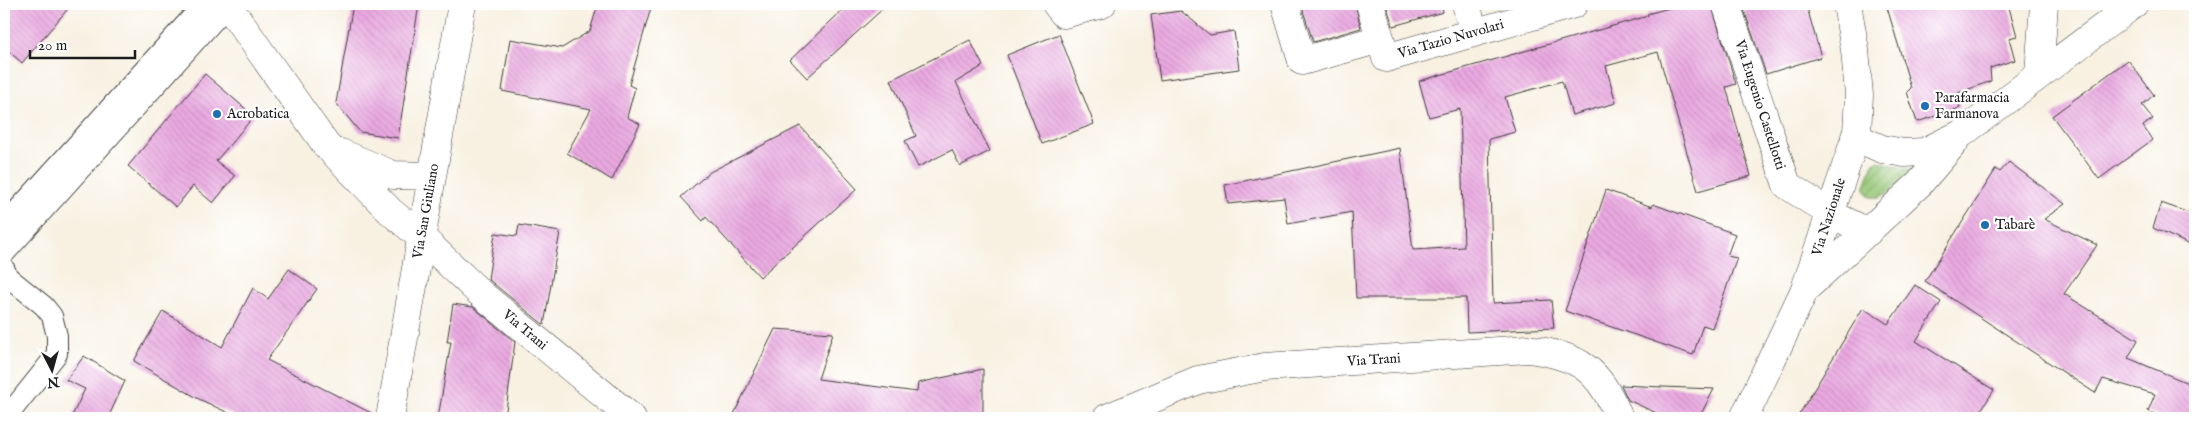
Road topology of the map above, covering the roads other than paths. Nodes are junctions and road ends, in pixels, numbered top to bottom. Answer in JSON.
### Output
{"nodes":[{"id":1,"x":462,"y":4,"type":"edge"},
{"id":2,"x":1056,"y":4,"type":"edge"},
{"id":3,"x":1102,"y":4,"type":"edge"},
{"id":4,"x":1285,"y":4,"type":"edge"},
{"id":5,"x":1370,"y":4,"type":"edge"},
{"id":6,"x":1466,"y":4,"type":"edge"},
{"id":7,"x":1574,"y":4,"type":"edge"},
{"id":8,"x":1726,"y":4,"type":"edge"},
{"id":9,"x":1847,"y":4,"type":"edge"},
{"id":10,"x":2044,"y":4,"type":"edge"},
{"id":11,"x":2134,"y":4,"type":"edge"},
{"id":12,"x":219,"y":5,"type":"edge"},
{"id":13,"x":1474,"y":33,"type":"junction"},
{"id":14,"x":1383,"y":49,"type":"junction"},
{"id":15,"x":2039,"y":74,"type":"junction"},
{"id":16,"x":1961,"y":134,"type":"junction"},
{"id":17,"x":1855,"y":137,"type":"junction"},
{"id":18,"x":326,"y":145,"type":"junction"},
{"id":19,"x":432,"y":176,"type":"junction"},
{"id":20,"x":1831,"y":214,"type":"junction"},
{"id":21,"x":4,"y":225,"type":"edge"},
{"id":22,"x":1868,"y":232,"type":"junction"},
{"id":23,"x":422,"y":237,"type":"junction"},
{"id":24,"x":4,"y":254,"type":"edge"},
{"id":25,"x":4,"y":268,"type":"edge"},
{"id":26,"x":1805,"y":289,"type":"junction"},
{"id":27,"x":6,"y":418,"type":"edge"},
{"id":28,"x":390,"y":418,"type":"edge"},
{"id":29,"x":632,"y":418,"type":"edge"},
{"id":30,"x":1107,"y":418,"type":"edge"},
{"id":31,"x":1619,"y":418,"type":"edge"},
{"id":32,"x":1744,"y":418,"type":"edge"}],
"edges":[{"from":1,"to":19,"type":"street","name":"Via San Giuliano"},
{"from":2,"to":3,"type":"street"},
{"from":4,"to":14,"type":"street","name":"Via Tazio Nuvolari"},
{"from":5,"to":14,"type":"street"},
{"from":6,"to":13,"type":"street"},
{"from":7,"to":13,"type":"street","name":"Via Tazio Nuvolari"},
{"from":8,"to":20,"type":"street","name":"Via Eugenio Castellotti"},
{"from":9,"to":17,"type":"street","name":"Via Nazionale"},
{"from":10,"to":15,"type":"street"},
{"from":11,"to":15,"type":"street"},
{"from":12,"to":18,"type":"street","name":"Via Trani"},
{"from":12,"to":21,"type":"lane"},
{"from":12,"to":24,"type":"lane"},
{"from":13,"to":14,"type":"street","name":"Via Tazio Nuvolari"},
{"from":15,"to":16,"type":"street"},
{"from":16,"to":17,"type":"street"},
{"from":16,"to":22,"type":"street"},
{"from":17,"to":20,"type":"street","name":"Via Nazionale"},
{"from":18,"to":19,"type":"street"},
{"from":18,"to":23,"type":"street","name":"Via Trani"},
{"from":19,"to":23,"type":"street","name":"Via San Giuliano"},
{"from":20,"to":22,"type":"street","name":"Via Eugenio Castellotti"},
{"from":20,"to":26,"type":"street","name":"Via Nazionale"},
{"from":22,"to":26,"type":"street"},
{"from":23,"to":28,"type":"street","name":"Via San Giuliano"},
{"from":23,"to":29,"type":"street","name":"Via Trani"},
{"from":25,"to":27,"type":"lane"},
{"from":26,"to":32,"type":"street","name":"Via Nazionale"},
{"from":30,"to":31,"type":"street","name":"Via Trani"}]}
